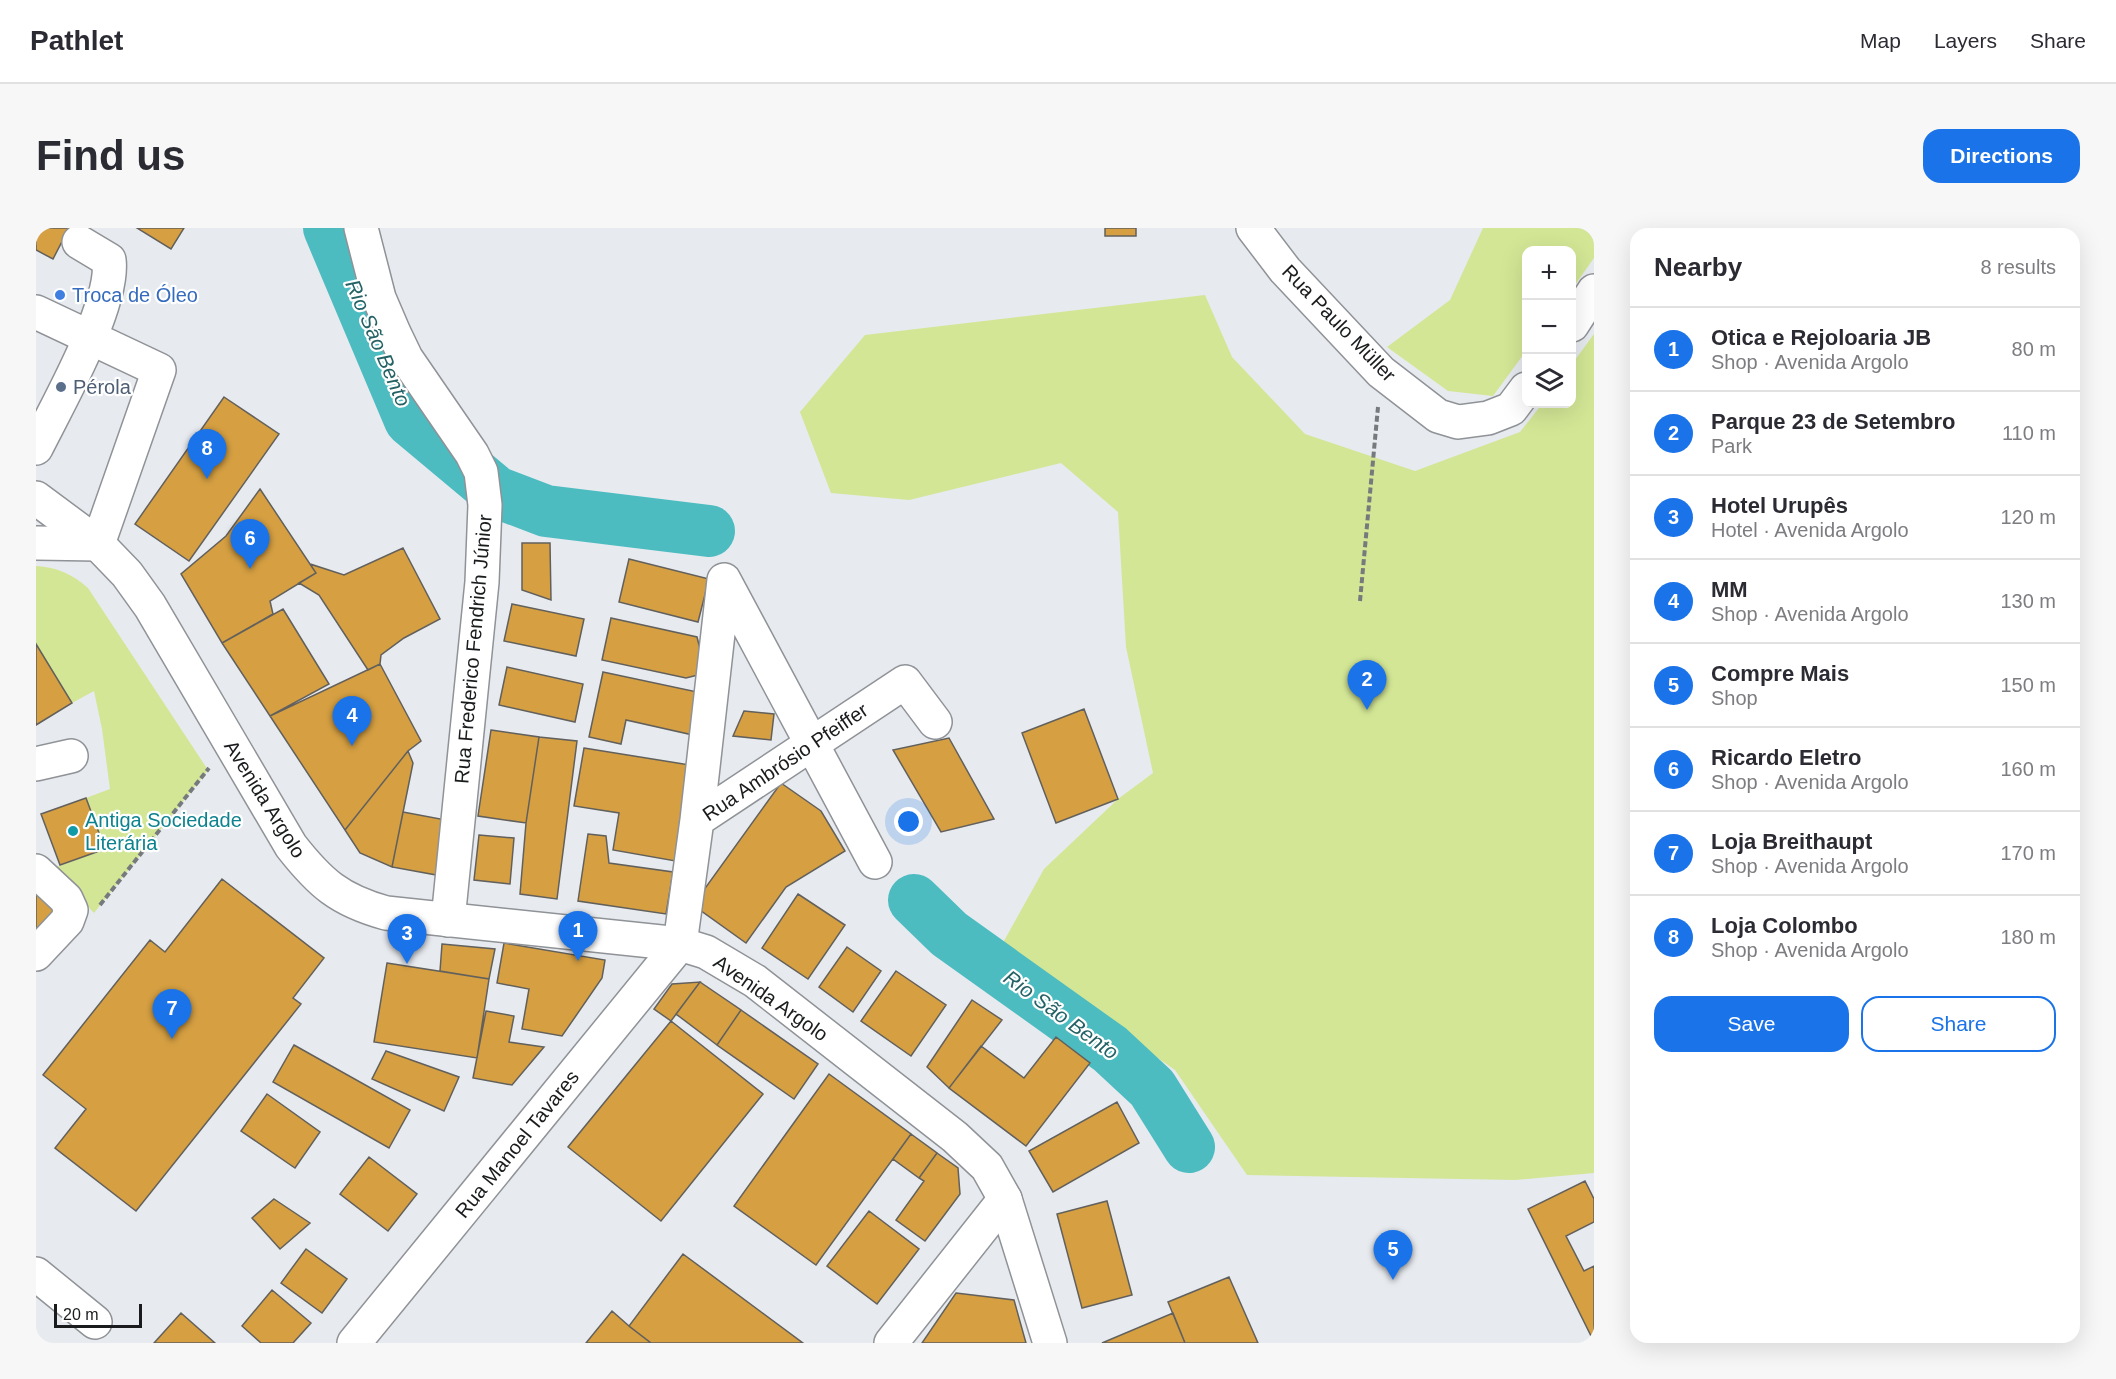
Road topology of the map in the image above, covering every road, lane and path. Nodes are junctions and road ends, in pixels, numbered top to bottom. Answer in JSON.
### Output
{"nodes":[{"id":1,"x":361,"y":228,"type":"edge"},
{"id":2,"x":1253,"y":228,"type":"edge"},
{"id":3,"x":80,"y":242,"type":"dead end"},
{"id":4,"x":1594,"y":291,"type":"edge"},
{"id":5,"x":36,"y":312,"type":"edge"},
{"id":6,"x":1576,"y":319,"type":"edge"},
{"id":7,"x":90,"y":338,"type":"junction"},
{"id":8,"x":1381,"y":372,"type":"junction"},
{"id":9,"x":1522,"y":395,"type":"edge"},
{"id":10,"x":36,"y":448,"type":"edge"},
{"id":11,"x":36,"y":498,"type":"edge"},
{"id":12,"x":36,"y":543,"type":"edge"},
{"id":13,"x":98,"y":544,"type":"junction"},
{"id":14,"x":1360,"y":601,"type":"dead end"},
{"id":15,"x":935,"y":722,"type":"dead end"},
{"id":16,"x":813,"y":745,"type":"junction"},
{"id":17,"x":71,"y":756,"type":"dead end"},
{"id":18,"x":36,"y":764,"type":"edge"},
{"id":19,"x":210,"y":767,"type":"dead end"},
{"id":20,"x":697,"y":820,"type":"junction"},
{"id":21,"x":875,"y":862,"type":"dead end"},
{"id":22,"x":36,"y":872,"type":"edge"},
{"id":23,"x":94,"y":913,"type":"dead end"},
{"id":24,"x":448,"y":920,"type":"junction"},
{"id":25,"x":680,"y":944,"type":"junction"},
{"id":26,"x":36,"y":954,"type":"edge"},
{"id":27,"x":1005,"y":1199,"type":"junction"},
{"id":28,"x":36,"y":1274,"type":"edge"},
{"id":29,"x":95,"y":1322,"type":"dead end"},
{"id":30,"x":354,"y":1343,"type":"edge"},
{"id":31,"x":891,"y":1343,"type":"edge"},
{"id":32,"x":1050,"y":1343,"type":"edge"}],
"edges":[{"from":1,"to":24,"type":"street","name":"Rua Frederico Fendrich Júnior"},
{"from":2,"to":8,"type":"street","name":"Rua Paulo Müller"},
{"from":3,"to":7,"type":"street"},
{"from":4,"to":6,"type":"street"},
{"from":5,"to":7,"type":"street"},
{"from":7,"to":10,"type":"street"},
{"from":7,"to":13,"type":"street"},
{"from":8,"to":9,"type":"street","name":"Rua Paulo Müller"},
{"from":8,"to":14,"type":"path"},
{"from":11,"to":13,"type":"street","name":"Avenida Argolo"},
{"from":12,"to":13,"type":"street"},
{"from":13,"to":24,"type":"street","name":"Avenida Argolo"},
{"from":15,"to":16,"type":"street","name":"Rua Ambrósio Pfeiffer"},
{"from":16,"to":20,"type":"street","name":"Rua Ambrósio Pfeiffer"},
{"from":16,"to":20,"type":"street"},
{"from":16,"to":21,"type":"street"},
{"from":17,"to":18,"type":"street"},
{"from":19,"to":23,"type":"path"},
{"from":20,"to":25,"type":"street","name":"Rua Ambrósio Pfeiffer"},
{"from":22,"to":26,"type":"street"},
{"from":24,"to":25,"type":"street","name":"Avenida Argolo"},
{"from":25,"to":27,"type":"street","name":"Avenida Argolo"},
{"from":25,"to":30,"type":"street","name":"Rua Manoel Tavares"},
{"from":27,"to":31,"type":"street"},
{"from":27,"to":32,"type":"street","name":"Avenida Argolo"},
{"from":28,"to":29,"type":"street"}]}
